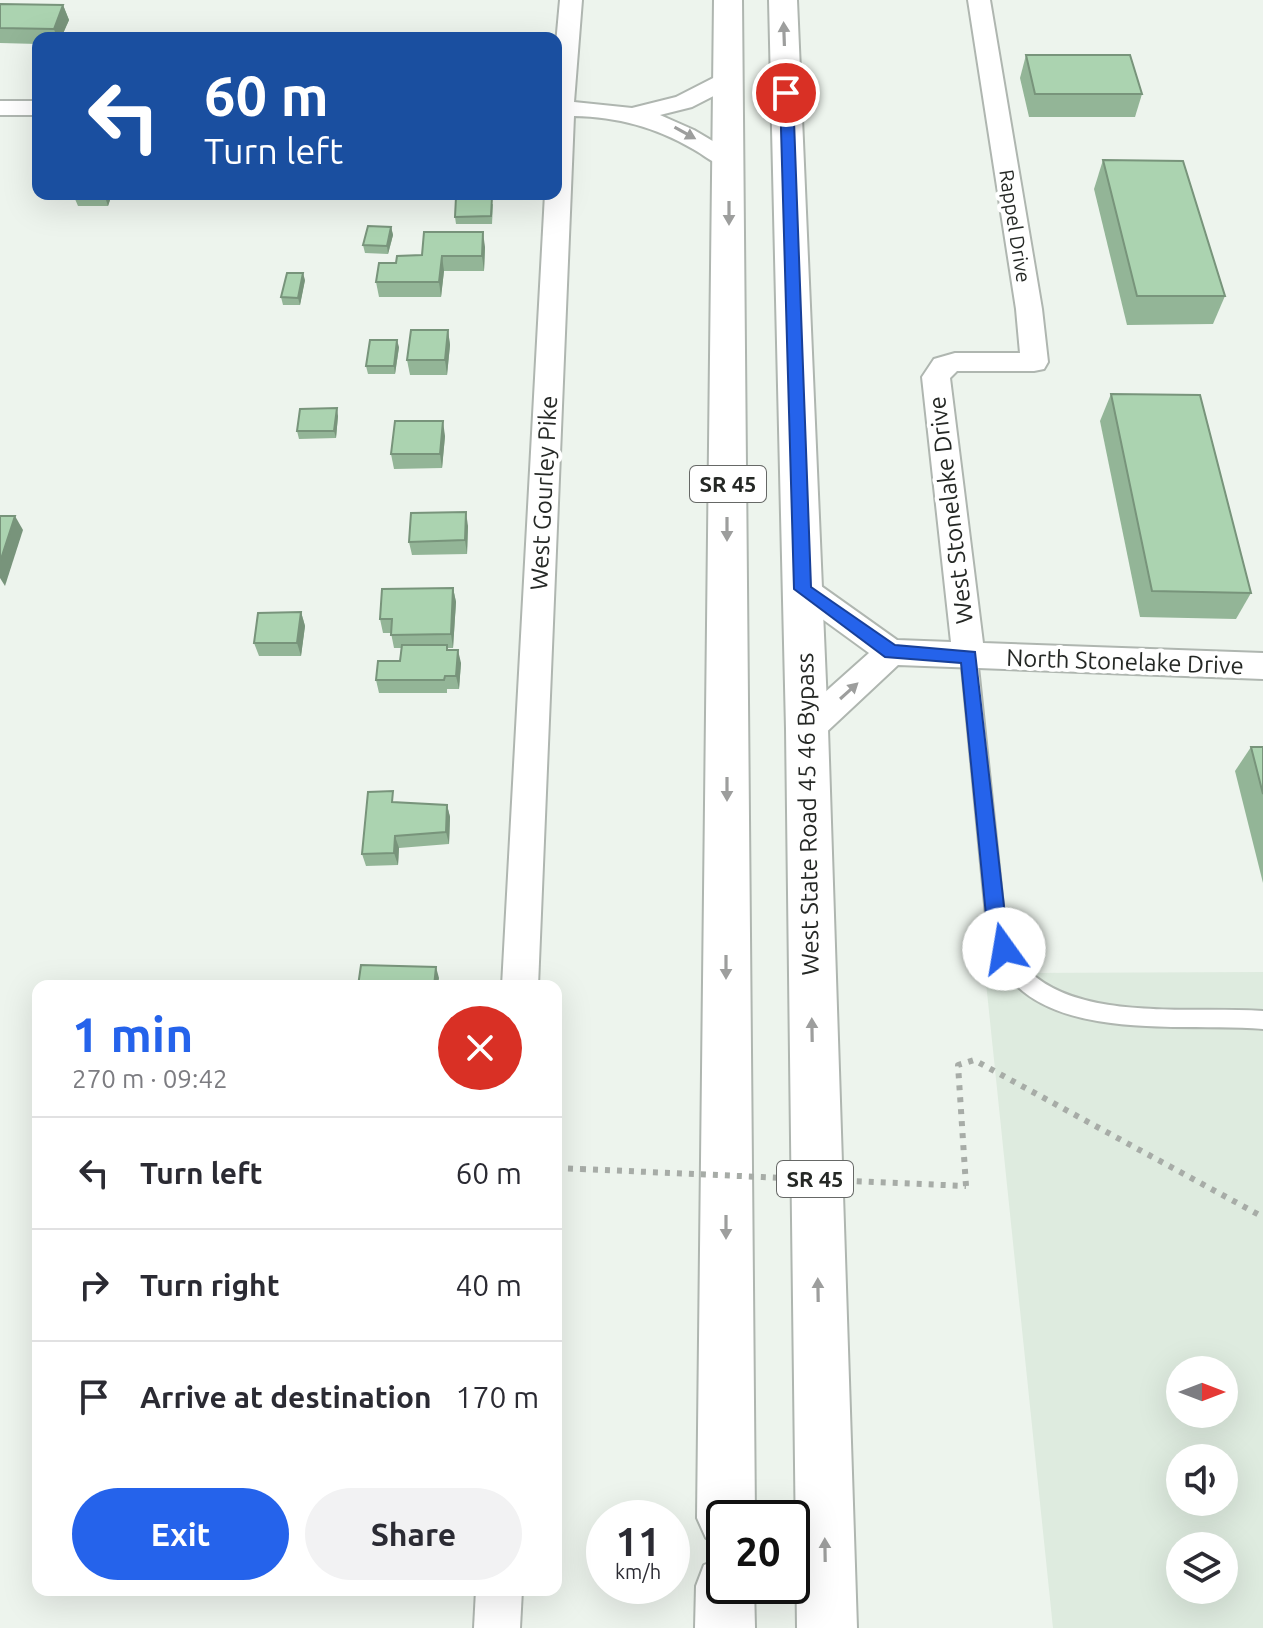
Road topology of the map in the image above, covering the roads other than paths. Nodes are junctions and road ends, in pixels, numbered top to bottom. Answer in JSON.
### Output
{"nodes":[{"id":1,"x":571,"y":0,"type":"edge"},
{"id":2,"x":728,"y":0,"type":"edge"},
{"id":3,"x":783,"y":0,"type":"edge"},
{"id":4,"x":979,"y":0,"type":"edge"},
{"id":5,"x":729,"y":79,"type":"junction"},
{"id":6,"x":562,"y":82,"type":"edge"},
{"id":7,"x":0,"y":108,"type":"edge"},
{"id":8,"x":32,"y":108,"type":"edge"},
{"id":9,"x":562,"y":109,"type":"edge"},
{"id":10,"x":636,"y":114,"type":"junction"},
{"id":11,"x":729,"y":161,"type":"junction"},
{"id":12,"x":555,"y":200,"type":"edge"},
{"id":13,"x":728,"y":289,"type":"junction"},
{"id":14,"x":795,"y":350,"type":"junction"},
{"id":15,"x":944,"y":366,"type":"joint"},
{"id":16,"x":803,"y":589,"type":"junction"},
{"id":17,"x":891,"y":652,"type":"junction"},
{"id":18,"x":969,"y":657,"type":"junction"},
{"id":19,"x":1263,"y":666,"type":"edge"},
{"id":20,"x":807,"y":729,"type":"junction"},
{"id":21,"x":520,"y":980,"type":"edge"},
{"id":22,"x":1263,"y":1020,"type":"edge"},
{"id":23,"x":726,"y":1500,"type":"edge"},
{"id":24,"x":499,"y":1596,"type":"edge"},
{"id":25,"x":725,"y":1604,"type":"edge"},
{"id":26,"x":497,"y":1628,"type":"edge"},
{"id":27,"x":725,"y":1628,"type":"edge"},
{"id":28,"x":827,"y":1628,"type":"edge"}],
"edges":[{"from":1,"to":6,"type":"street","name":"West Gourley Pike"},
{"from":2,"to":5,"type":"highway","number":"SR 45"},
{"from":14,"to":3,"type":"highway","name":"West State Road 45 46 Bypass","number":"SR 45","one_way":true},
{"from":4,"to":15,"type":"street","name":"Rappel Drive"},
{"from":5,"to":10,"type":"street"},
{"from":5,"to":11,"type":"highway","number":"SR 45"},
{"from":7,"to":8,"type":"street"},
{"from":9,"to":10,"type":"street"},
{"from":10,"to":11,"type":"street","one_way":true},
{"from":11,"to":13,"type":"highway","number":"SR 45","one_way":true},
{"from":12,"to":21,"type":"street","name":"West Gourley Pike"},
{"from":13,"to":14,"type":"highway"},
{"from":13,"to":23,"type":"highway","number":"SR 45","one_way":true},
{"from":14,"to":16,"type":"highway","name":"West State Road 45 46 Bypass","number":"SR 45"},
{"from":15,"to":18,"type":"street","name":"West Stonelake Drive"},
{"from":16,"to":17,"type":"street"},
{"from":16,"to":20,"type":"highway","name":"West State Road 45 46 Bypass","number":"SR 45"},
{"from":17,"to":18,"type":"street","name":"North Stonelake Drive"},
{"from":20,"to":17,"type":"street","one_way":true},
{"from":18,"to":19,"type":"street","name":"North Stonelake Drive"},
{"from":18,"to":22,"type":"lane"},
{"from":28,"to":20,"type":"highway","name":"West State Road 45 46 Bypass","number":"SR 45","one_way":true},
{"from":24,"to":26,"type":"street"},
{"from":25,"to":27,"type":"highway"}]}
